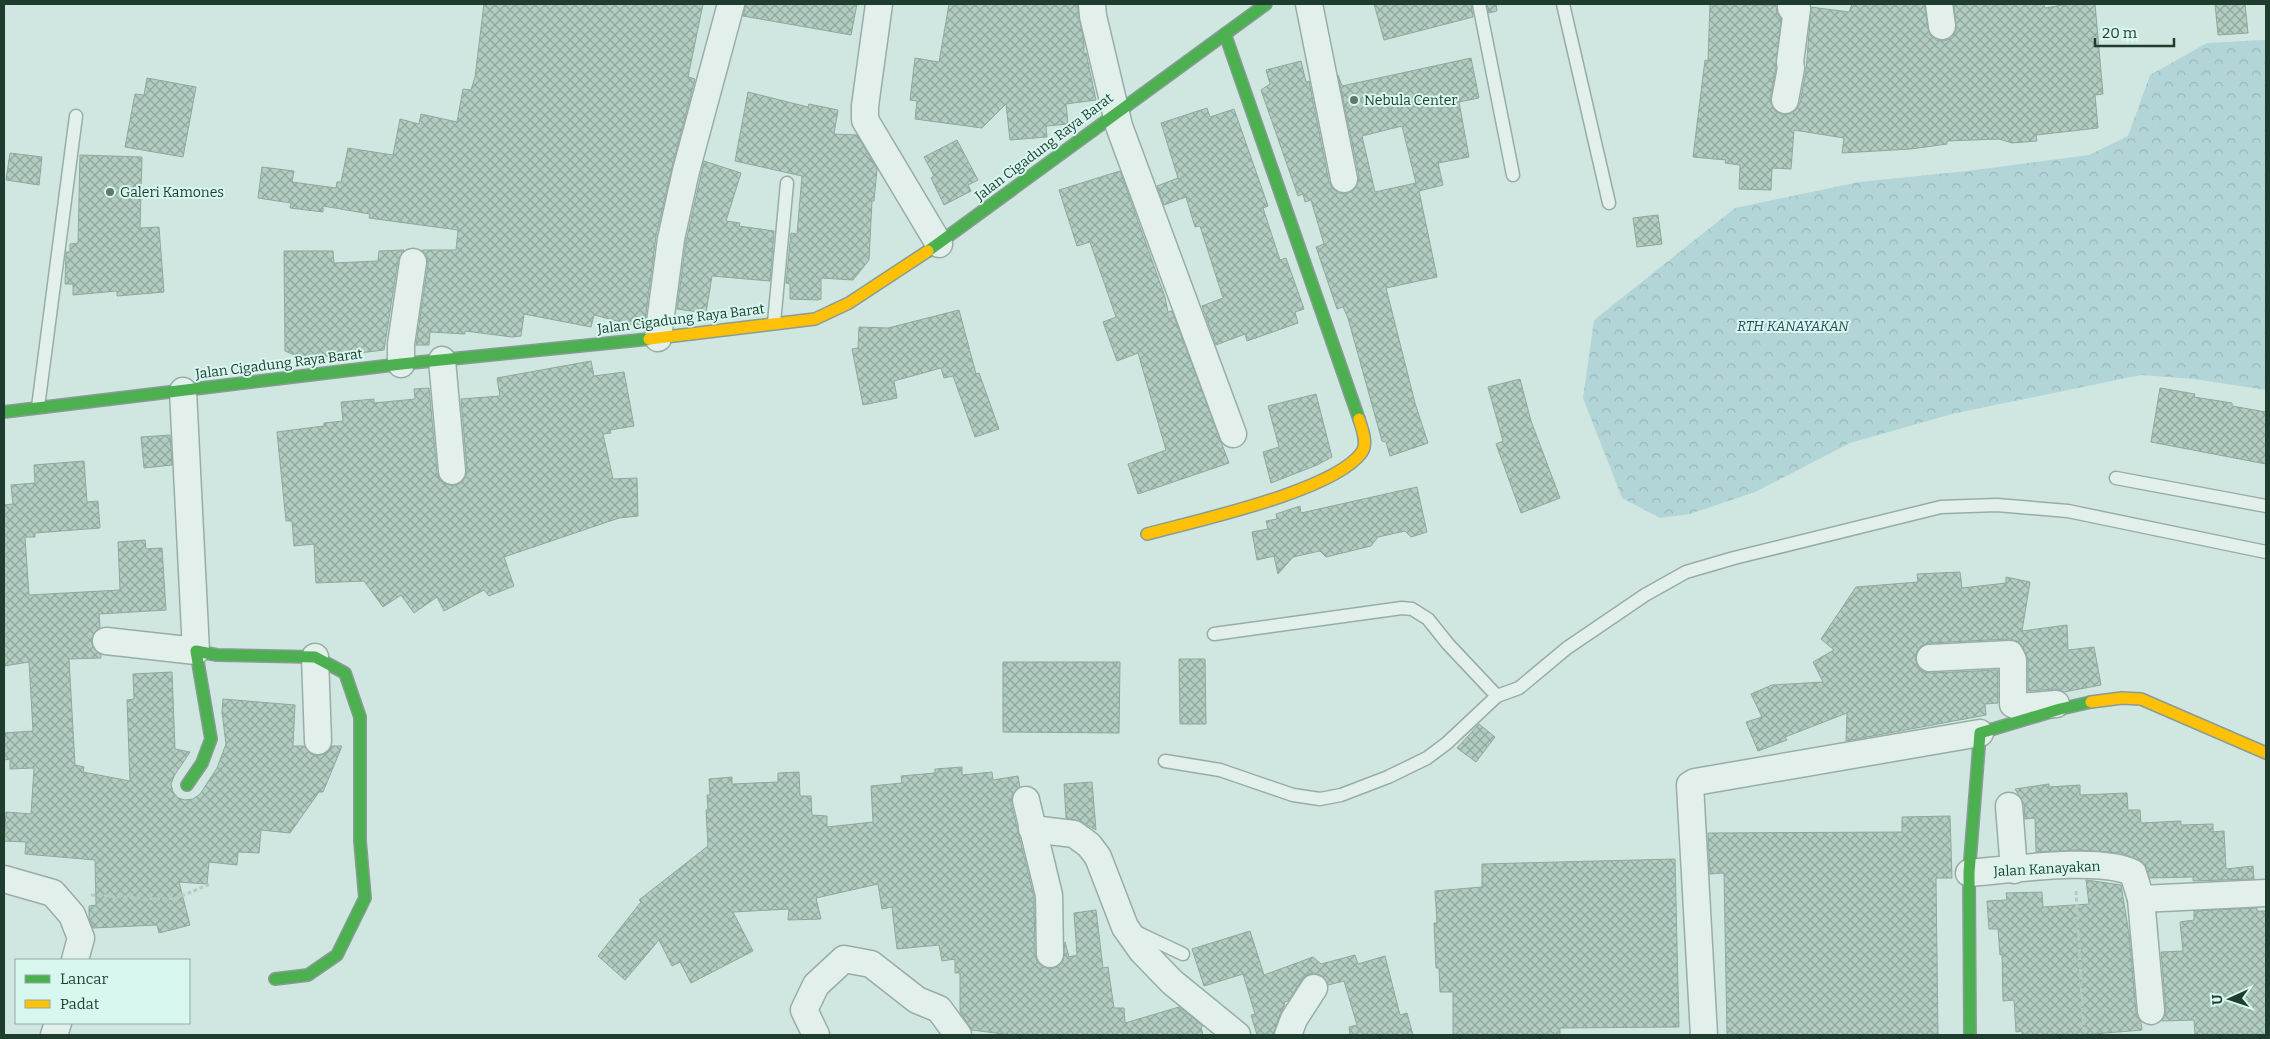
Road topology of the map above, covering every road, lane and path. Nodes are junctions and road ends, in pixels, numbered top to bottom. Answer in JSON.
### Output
{"nodes":[{"id":1,"x":731,"y":4,"type":"edge"},
{"id":2,"x":878,"y":4,"type":"edge"},
{"id":3,"x":1092,"y":4,"type":"edge"},
{"id":4,"x":1266,"y":4,"type":"edge"},
{"id":5,"x":1309,"y":4,"type":"edge"},
{"id":6,"x":1479,"y":4,"type":"edge"},
{"id":7,"x":1563,"y":4,"type":"edge"},
{"id":8,"x":1791,"y":4,"type":"edge"},
{"id":9,"x":1225,"y":34,"type":"junction"},
{"id":10,"x":1785,"y":100,"type":"dead end"},
{"id":11,"x":1115,"y":113,"type":"junction"},
{"id":12,"x":76,"y":116,"type":"dead end"},
{"id":13,"x":1513,"y":175,"type":"dead end"},
{"id":14,"x":1344,"y":179,"type":"dead end"},
{"id":15,"x":787,"y":183,"type":"dead end"},
{"id":16,"x":1609,"y":203,"type":"dead end"},
{"id":17,"x":939,"y":244,"type":"junction"},
{"id":18,"x":413,"y":262,"type":"dead end"},
{"id":19,"x":774,"y":324,"type":"junction"},
{"id":20,"x":658,"y":338,"type":"junction"},
{"id":21,"x":442,"y":360,"type":"junction"},
{"id":22,"x":402,"y":364,"type":"junction"},
{"id":23,"x":183,"y":390,"type":"junction"},
{"id":24,"x":38,"y":407,"type":"junction"},
{"id":25,"x":4,"y":412,"type":"edge"},
{"id":26,"x":1233,"y":434,"type":"dead end"},
{"id":27,"x":452,"y":471,"type":"dead end"},
{"id":28,"x":2116,"y":478,"type":"dead end"},
{"id":29,"x":2266,"y":506,"type":"edge"},
{"id":30,"x":1147,"y":534,"type":"dead end"},
{"id":31,"x":2266,"y":552,"type":"edge"},
{"id":32,"x":1214,"y":634,"type":"dead end"},
{"id":33,"x":106,"y":641,"type":"dead end"},
{"id":34,"x":196,"y":651,"type":"junction"},
{"id":35,"x":315,"y":657,"type":"junction"},
{"id":36,"x":1930,"y":658,"type":"dead end"},
{"id":37,"x":1497,"y":696,"type":"junction"},
{"id":38,"x":2102,"y":701,"type":"junction"},
{"id":39,"x":1980,"y":733,"type":"junction"},
{"id":40,"x":318,"y":741,"type":"dead end"},
{"id":41,"x":2266,"y":753,"type":"edge"},
{"id":42,"x":1165,"y":761,"type":"dead end"},
{"id":43,"x":187,"y":785,"type":"dead end"},
{"id":44,"x":1026,"y":800,"type":"dead end"},
{"id":45,"x":2009,"y":806,"type":"dead end"},
{"id":46,"x":1032,"y":829,"type":"junction"},
{"id":47,"x":2074,"y":865,"type":"junction"},
{"id":48,"x":2014,"y":870,"type":"junction"},
{"id":49,"x":1969,"y":873,"type":"junction"},
{"id":50,"x":4,"y":879,"type":"edge"},
{"id":51,"x":210,"y":884,"type":"dead end"},
{"id":52,"x":53,"y":893,"type":"junction"},
{"id":53,"x":2266,"y":893,"type":"edge"},
{"id":54,"x":2142,"y":900,"type":"junction"},
{"id":55,"x":1125,"y":927,"type":"junction"},
{"id":56,"x":1050,"y":954,"type":"dead end"},
{"id":57,"x":1183,"y":954,"type":"dead end"},
{"id":58,"x":75,"y":959,"type":"edge"},
{"id":59,"x":275,"y":979,"type":"dead end"},
{"id":60,"x":1314,"y":988,"type":"dead end"},
{"id":61,"x":2151,"y":1012,"type":"dead end"},
{"id":62,"x":816,"y":1035,"type":"edge"},
{"id":63,"x":958,"y":1035,"type":"edge"},
{"id":64,"x":1237,"y":1035,"type":"edge"},
{"id":65,"x":1288,"y":1035,"type":"edge"},
{"id":66,"x":1704,"y":1035,"type":"edge"},
{"id":67,"x":1970,"y":1035,"type":"edge"},
{"id":68,"x":2084,"y":1035,"type":"edge"}],
"edges":[{"from":1,"to":20,"type":"street"},
{"from":2,"to":17,"type":"street"},
{"from":3,"to":11,"type":"street"},
{"from":4,"to":9,"type":"street","name":"Jalan Cigadung Raya Barat"},
{"from":5,"to":14,"type":"street"},
{"from":6,"to":13,"type":"lane"},
{"from":7,"to":16,"type":"lane"},
{"from":8,"to":10,"type":"street"},
{"from":9,"to":11,"type":"street","name":"Jalan Cigadung Raya Barat"},
{"from":9,"to":30,"type":"street"},
{"from":11,"to":17,"type":"street","name":"Jalan Cigadung Raya Barat"},
{"from":11,"to":26,"type":"street"},
{"from":12,"to":24,"type":"lane"},
{"from":15,"to":19,"type":"lane"},
{"from":17,"to":19,"type":"street","name":"Jalan Cigadung Raya Barat"},
{"from":18,"to":22,"type":"street"},
{"from":19,"to":20,"type":"street","name":"Jalan Cigadung Raya Barat"},
{"from":20,"to":21,"type":"street","name":"Jalan Cigadung Raya Barat"},
{"from":21,"to":22,"type":"street","name":"Jalan Cigadung Raya Barat"},
{"from":21,"to":27,"type":"street"},
{"from":22,"to":23,"type":"street","name":"Jalan Cigadung Raya Barat"},
{"from":23,"to":24,"type":"street","name":"Jalan Cigadung Raya Barat"},
{"from":23,"to":34,"type":"street"},
{"from":24,"to":25,"type":"street","name":"Jalan Cigadung Raya Barat"},
{"from":28,"to":29,"type":"lane"},
{"from":31,"to":37,"type":"lane"},
{"from":32,"to":37,"type":"lane"},
{"from":33,"to":34,"type":"street"},
{"from":34,"to":35,"type":"street"},
{"from":34,"to":43,"type":"street"},
{"from":35,"to":40,"type":"street"},
{"from":35,"to":59,"type":"street"},
{"from":36,"to":38,"type":"street"},
{"from":37,"to":42,"type":"lane"},
{"from":38,"to":39,"type":"street"},
{"from":38,"to":41,"type":"street"},
{"from":39,"to":49,"type":"street"},
{"from":39,"to":66,"type":"street"},
{"from":44,"to":46,"type":"street"},
{"from":45,"to":48,"type":"street"},
{"from":46,"to":55,"type":"street"},
{"from":46,"to":56,"type":"street"},
{"from":47,"to":48,"type":"street","name":"Jalan Kanayakan"},
{"from":47,"to":54,"type":"street","name":"Jalan Kanayakan"},
{"from":47,"to":68,"type":"path"},
{"from":48,"to":49,"type":"street","name":"Jalan Kanayakan"},
{"from":49,"to":67,"type":"street"},
{"from":50,"to":52,"type":"street"},
{"from":51,"to":52,"type":"path"},
{"from":52,"to":58,"type":"street"},
{"from":53,"to":54,"type":"street"},
{"from":54,"to":61,"type":"street"},
{"from":55,"to":57,"type":"lane"},
{"from":55,"to":64,"type":"street"},
{"from":60,"to":65,"type":"street"},
{"from":62,"to":63,"type":"street"}]}
